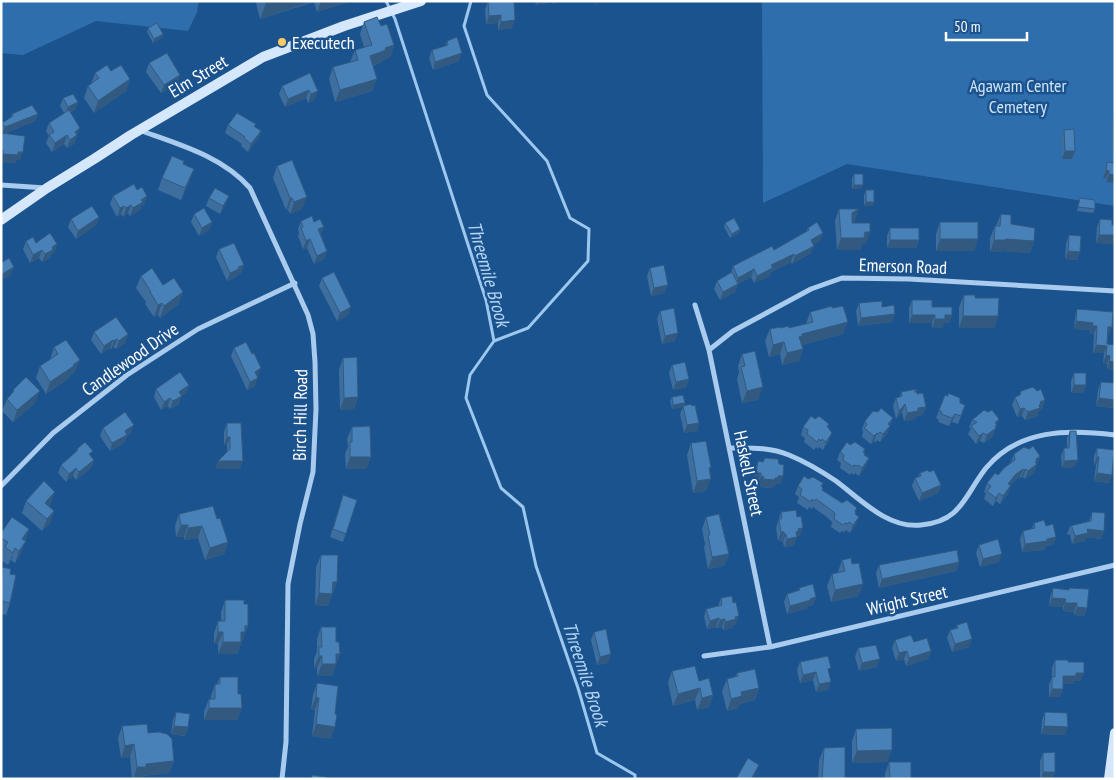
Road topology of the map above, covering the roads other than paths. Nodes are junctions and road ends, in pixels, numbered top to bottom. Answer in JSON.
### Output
{"nodes":[{"id":1,"x":421,"y":1,"type":"edge"},
{"id":2,"x":139,"y":130,"type":"junction"},
{"id":3,"x":1,"y":185,"type":"edge"},
{"id":4,"x":47,"y":188,"type":"junction"},
{"id":5,"x":1,"y":220,"type":"edge"},
{"id":6,"x":295,"y":283,"type":"junction"},
{"id":7,"x":1115,"y":291,"type":"edge"},
{"id":8,"x":695,"y":305,"type":"dead end"},
{"id":9,"x":709,"y":350,"type":"junction"},
{"id":10,"x":1115,"y":435,"type":"edge"},
{"id":11,"x":730,"y":448,"type":"junction"},
{"id":12,"x":1,"y":486,"type":"edge"},
{"id":13,"x":1115,"y":565,"type":"edge"},
{"id":14,"x":770,"y":647,"type":"junction"},
{"id":15,"x":704,"y":656,"type":"dead end"},
{"id":16,"x":1115,"y":733,"type":"edge"},
{"id":17,"x":1113,"y":765,"type":"edge"},
{"id":18,"x":282,"y":779,"type":"edge"},
{"id":19,"x":1109,"y":779,"type":"edge"}],
"edges":[{"from":1,"to":2,"type":"street","name":"Elm Street"},
{"from":2,"to":4,"type":"street","name":"Elm Street"},
{"from":2,"to":6,"type":"street","name":"Birch Hill Road"},
{"from":3,"to":4,"type":"street"},
{"from":4,"to":5,"type":"street","name":"Elm Street"},
{"from":6,"to":12,"type":"street","name":"Candlewood Drive"},
{"from":6,"to":18,"type":"street","name":"Birch Hill Road"},
{"from":7,"to":9,"type":"street","name":"Emerson Road"},
{"from":8,"to":9,"type":"street","name":"Haskell Street"},
{"from":9,"to":11,"type":"street","name":"Haskell Street"},
{"from":10,"to":11,"type":"street"},
{"from":11,"to":14,"type":"street","name":"Haskell Street"},
{"from":13,"to":14,"type":"street","name":"Wright Street"},
{"from":14,"to":15,"type":"street","name":"Wright Street"},
{"from":16,"to":17,"type":"street"},
{"from":17,"to":19,"type":"street"}]}
